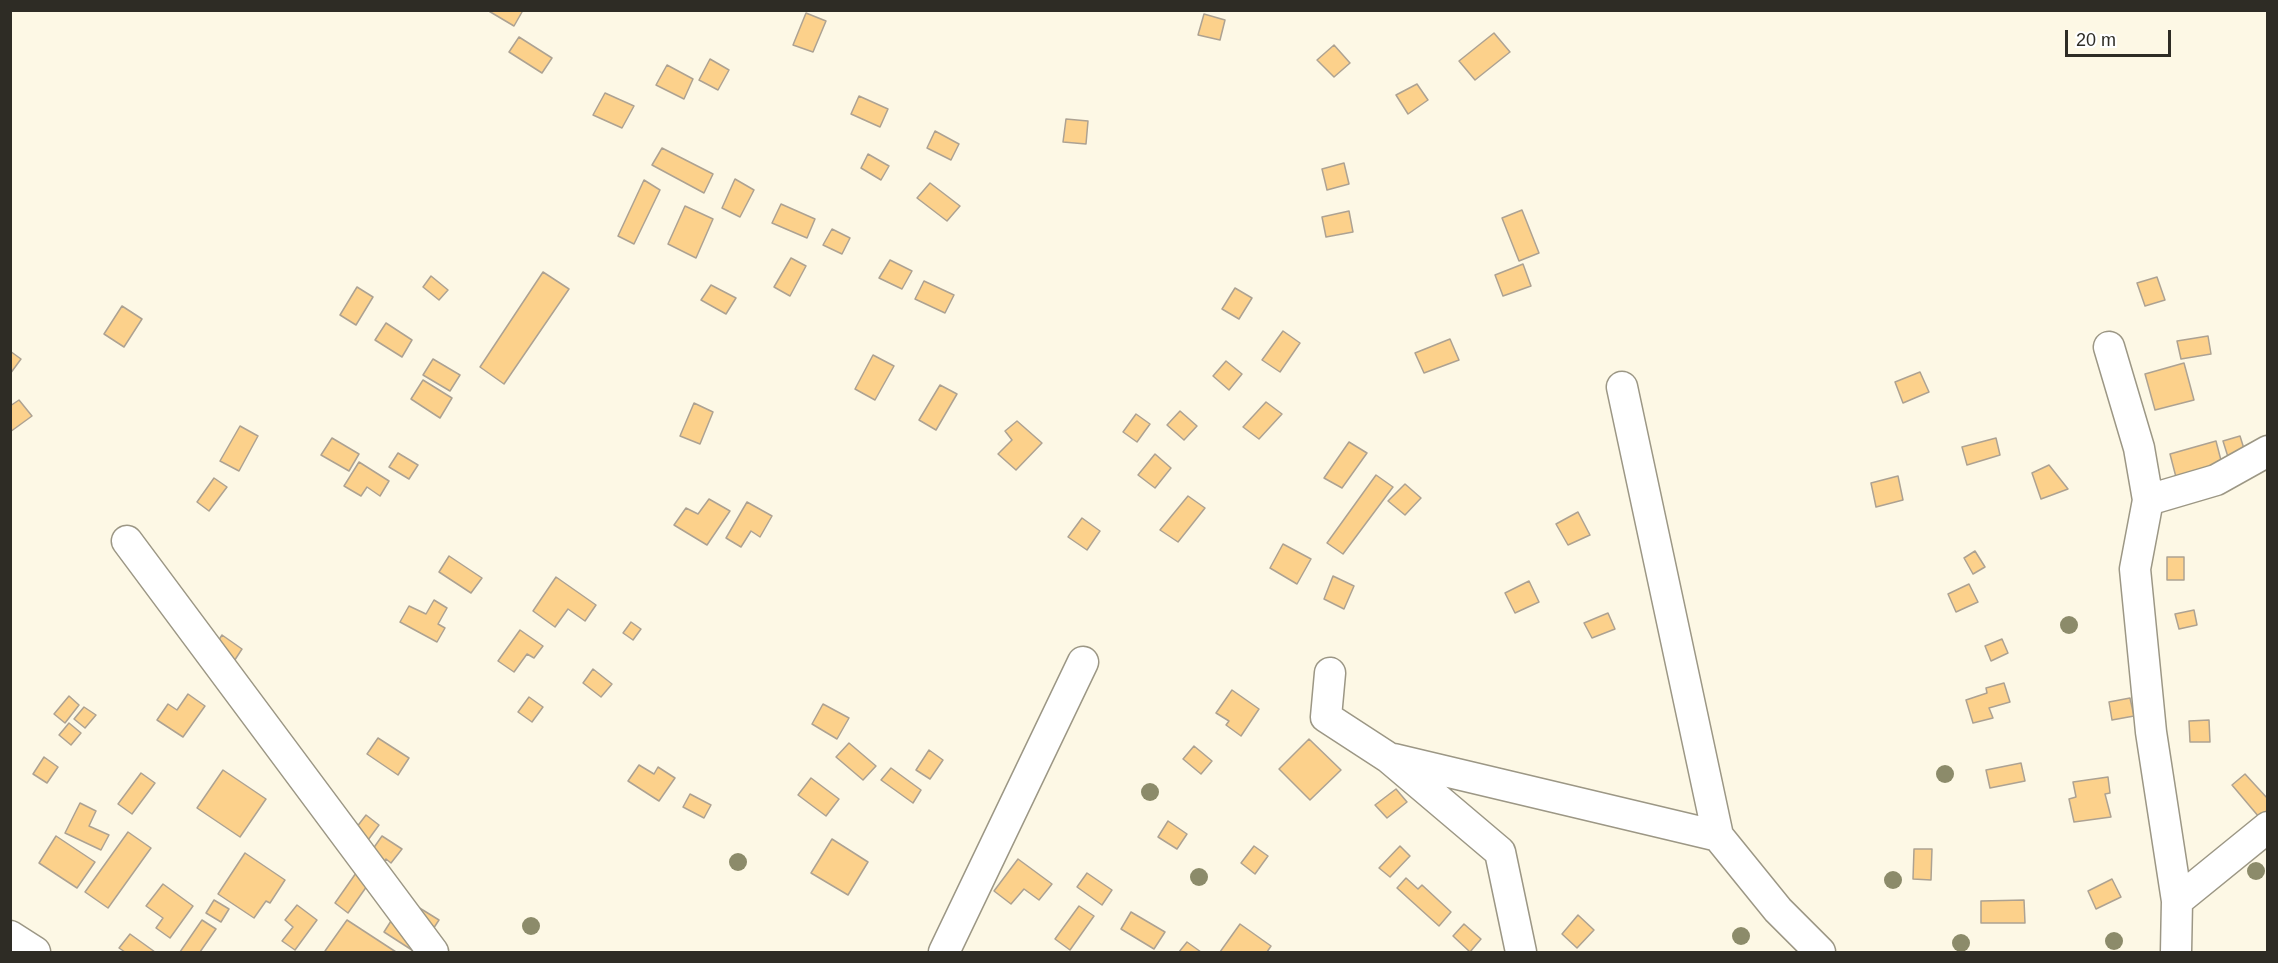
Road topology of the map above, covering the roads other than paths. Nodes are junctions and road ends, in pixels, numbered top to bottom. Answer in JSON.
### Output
{"nodes":[{"id":1,"x":2109,"y":348,"type":"dead end"},
{"id":2,"x":1622,"y":387,"type":"dead end"},
{"id":3,"x":2268,"y":451,"type":"edge"},
{"id":4,"x":2148,"y":500,"type":"junction"},
{"id":5,"x":127,"y":541,"type":"dead end"},
{"id":6,"x":1083,"y":662,"type":"dead end"},
{"id":7,"x":1330,"y":673,"type":"dead end"},
{"id":8,"x":1389,"y":758,"type":"junction"},
{"id":9,"x":2268,"y":827,"type":"edge"},
{"id":10,"x":1718,"y":836,"type":"junction"},
{"id":11,"x":2177,"y":901,"type":"junction"},
{"id":12,"x":10,"y":936,"type":"edge"},
{"id":13,"x":35,"y":952,"type":"edge"},
{"id":14,"x":433,"y":952,"type":"edge"},
{"id":15,"x":944,"y":952,"type":"edge"},
{"id":16,"x":1521,"y":952,"type":"edge"},
{"id":17,"x":1820,"y":952,"type":"edge"},
{"id":18,"x":2176,"y":952,"type":"edge"}],
"edges":[{"from":1,"to":4,"type":"street"},
{"from":2,"to":10,"type":"street"},
{"from":3,"to":4,"type":"street"},
{"from":4,"to":11,"type":"street"},
{"from":5,"to":14,"type":"street"},
{"from":6,"to":15,"type":"street"},
{"from":7,"to":8,"type":"street"},
{"from":8,"to":10,"type":"street"},
{"from":8,"to":16,"type":"street"},
{"from":9,"to":11,"type":"street"},
{"from":10,"to":17,"type":"street"},
{"from":11,"to":18,"type":"street"},
{"from":12,"to":13,"type":"street"}]}
